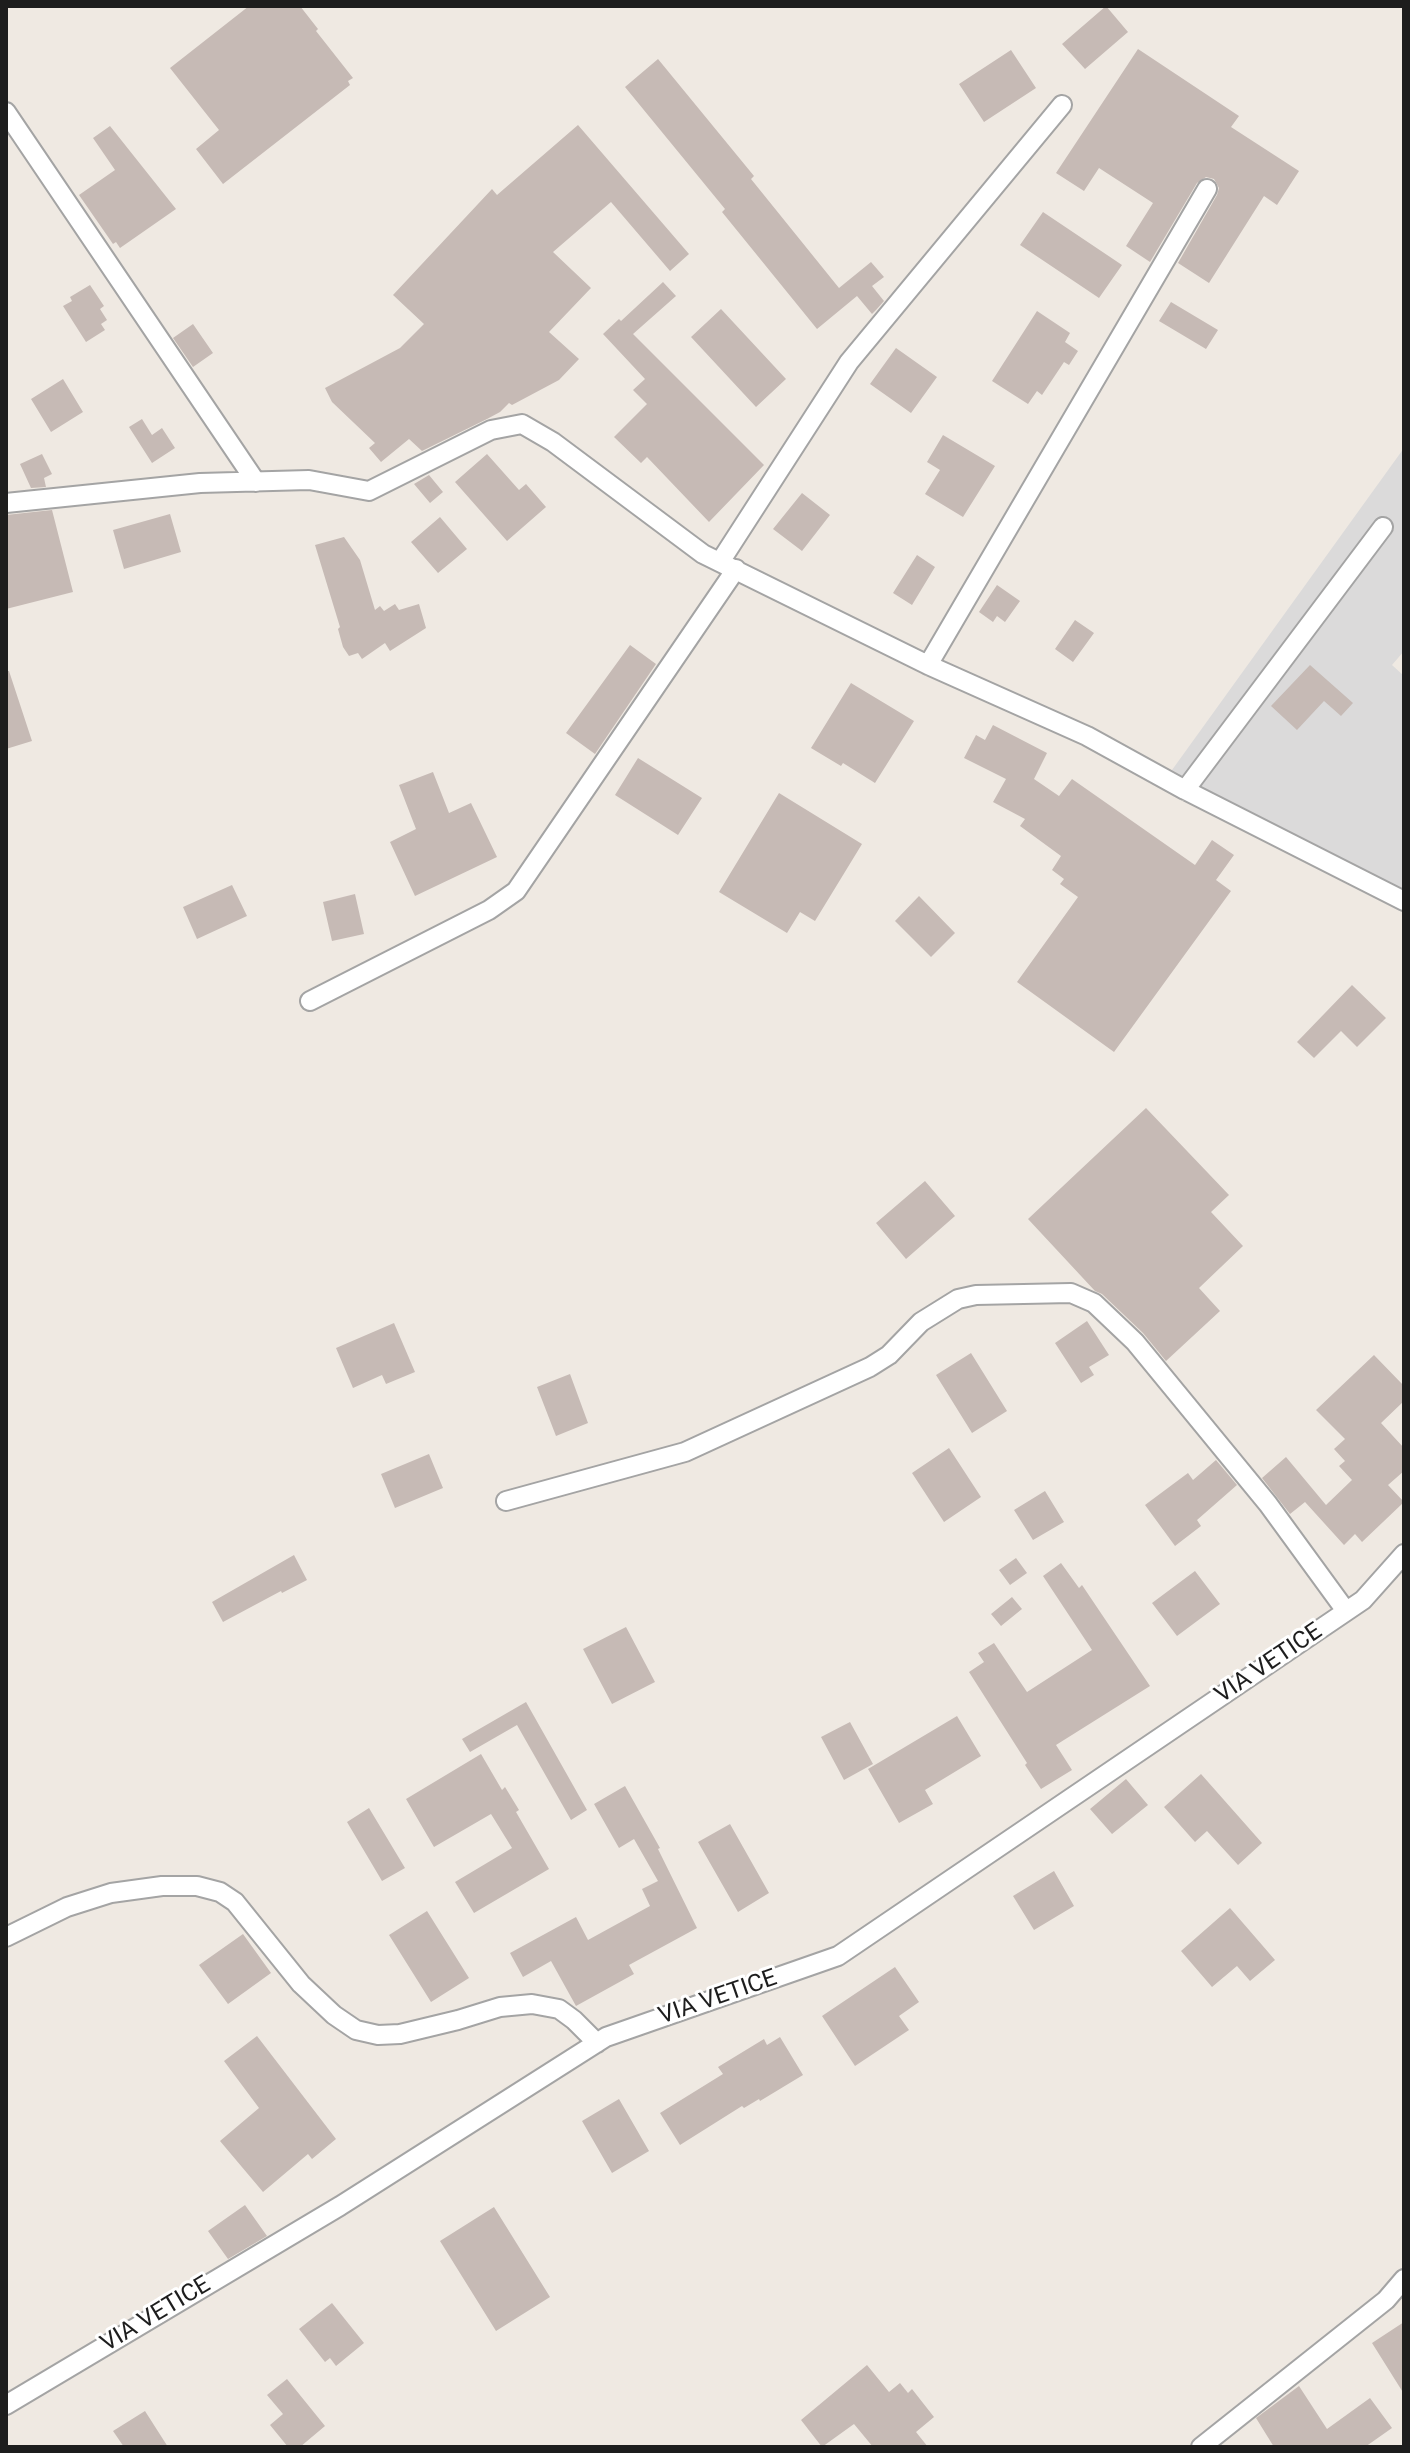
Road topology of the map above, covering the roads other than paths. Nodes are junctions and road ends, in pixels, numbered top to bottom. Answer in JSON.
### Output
{"nodes":[{"id":1,"x":1062,"y":105,"type":"dead end"},
{"id":2,"x":6,"y":112,"type":"edge"},
{"id":3,"x":1207,"y":189,"type":"dead end"},
{"id":4,"x":256,"y":482,"type":"junction"},
{"id":5,"x":6,"y":503,"type":"edge"},
{"id":6,"x":1383,"y":527,"type":"dead end"},
{"id":7,"x":728,"y":565,"type":"junction"},
{"id":8,"x":928,"y":665,"type":"junction"},
{"id":9,"x":1185,"y":790,"type":"junction"},
{"id":10,"x":1404,"y":901,"type":"edge"},
{"id":11,"x":310,"y":1001,"type":"dead end"},
{"id":12,"x":506,"y":1501,"type":"dead end"},
{"id":13,"x":1404,"y":1554,"type":"edge"},
{"id":14,"x":1346,"y":1611,"type":"junction"},
{"id":15,"x":6,"y":1937,"type":"edge"},
{"id":16,"x":597,"y":2043,"type":"junction"},
{"id":17,"x":1404,"y":2279,"type":"edge"},
{"id":18,"x":6,"y":2405,"type":"edge"},
{"id":19,"x":1201,"y":2447,"type":"edge"}],
"edges":[{"from":1,"to":7,"type":"street"},
{"from":2,"to":4,"type":"street"},
{"from":3,"to":8,"type":"street"},
{"from":4,"to":5,"type":"street"},
{"from":4,"to":7,"type":"street"},
{"from":6,"to":9,"type":"street"},
{"from":7,"to":8,"type":"street"},
{"from":7,"to":11,"type":"street"},
{"from":8,"to":9,"type":"street"},
{"from":9,"to":10,"type":"street"},
{"from":12,"to":14,"type":"street"},
{"from":13,"to":14,"type":"street","name":"VIA VETICE"},
{"from":14,"to":16,"type":"street","name":"VIA VETICE"},
{"from":15,"to":16,"type":"street"},
{"from":16,"to":18,"type":"street","name":"VIA VETICE"},
{"from":17,"to":19,"type":"street"}]}
